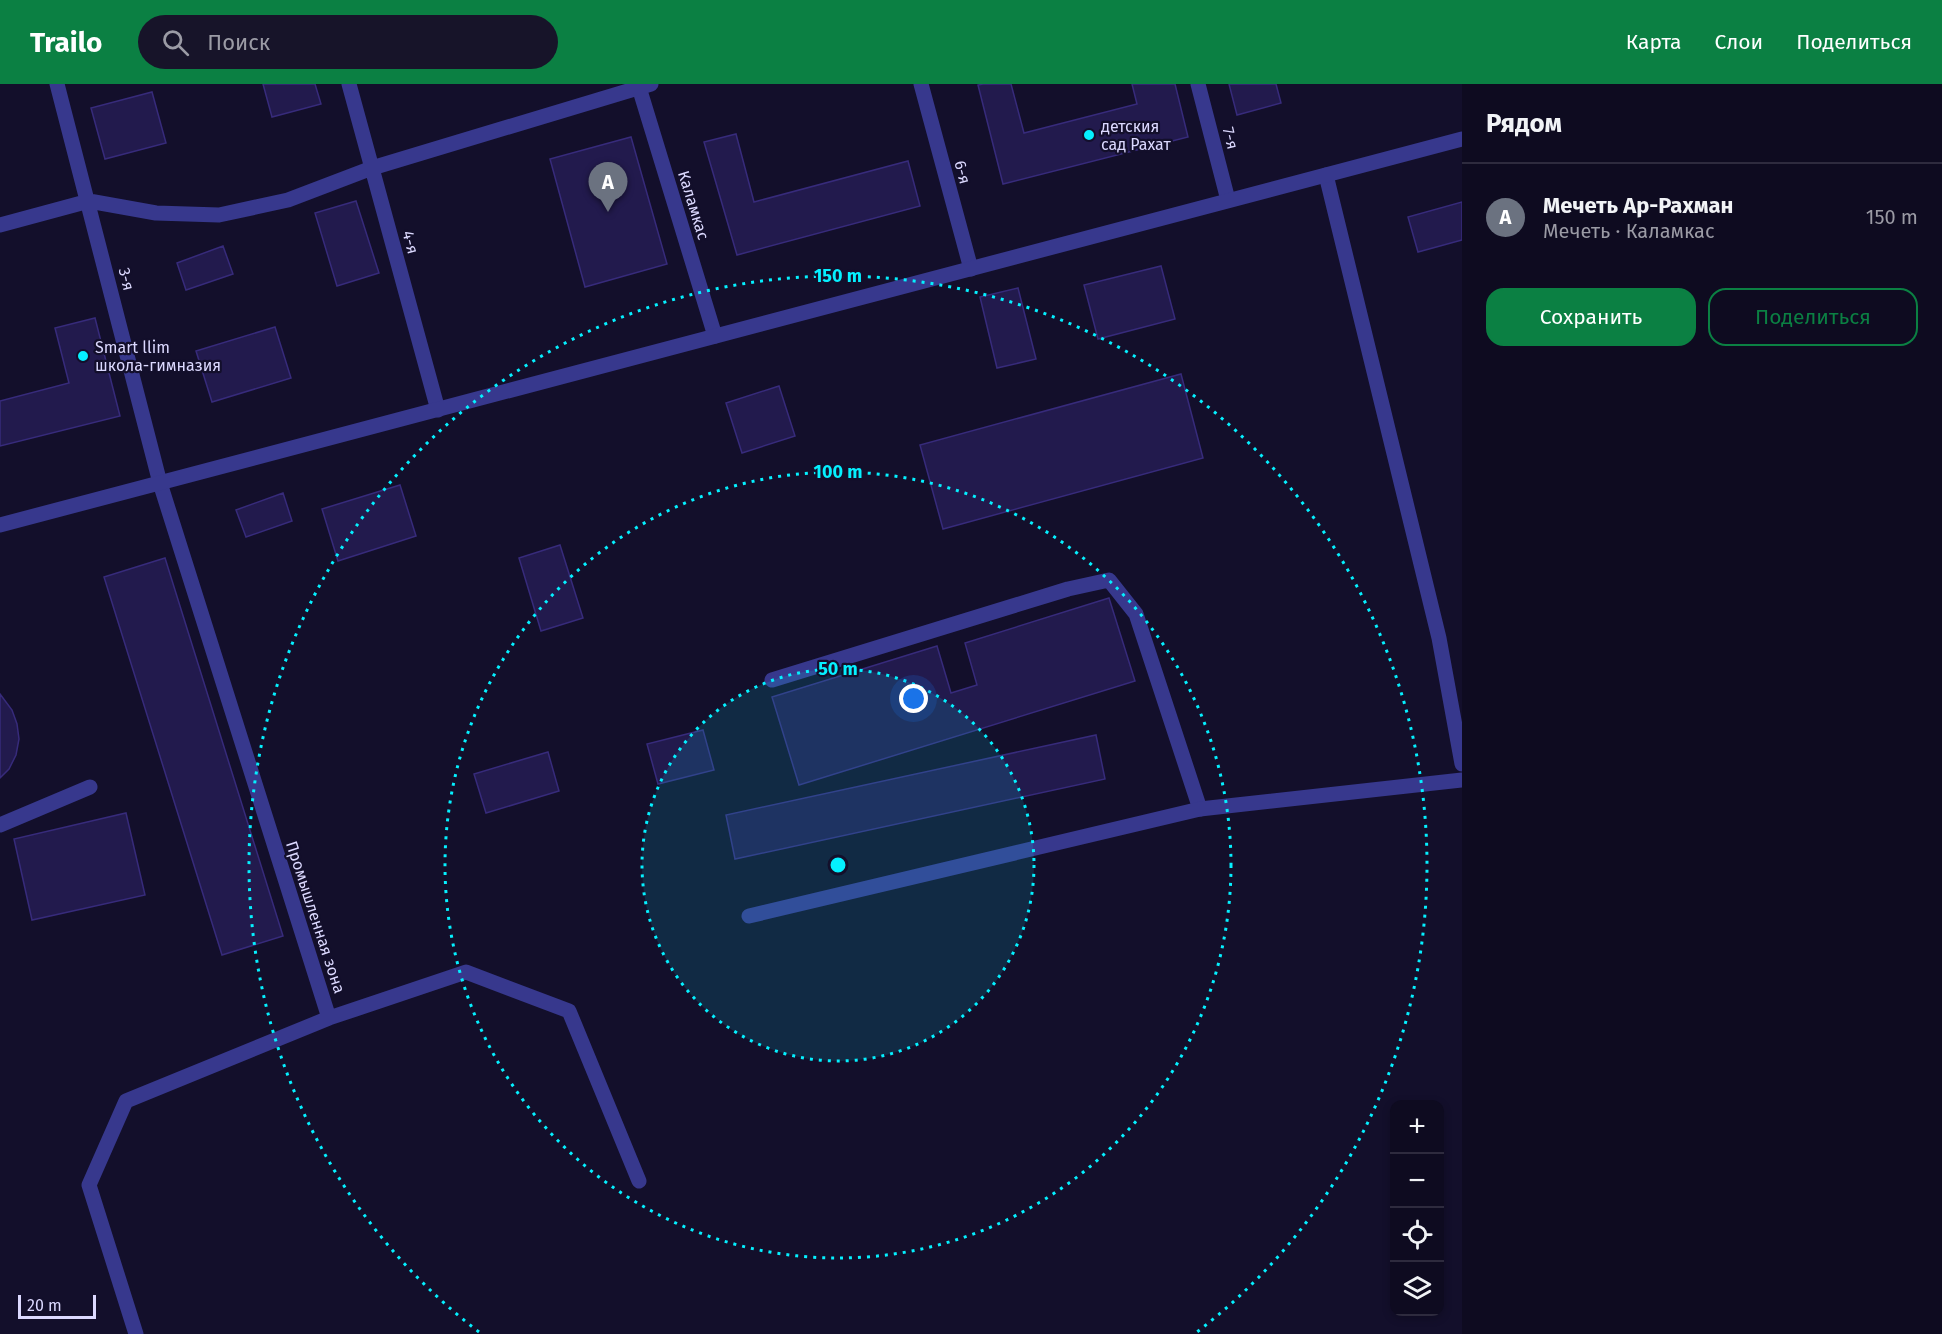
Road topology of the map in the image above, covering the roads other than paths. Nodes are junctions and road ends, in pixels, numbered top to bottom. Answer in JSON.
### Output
{"nodes":[{"id":1,"x":57,"y":84,"type":"edge"},
{"id":2,"x":350,"y":84,"type":"edge"},
{"id":3,"x":921,"y":84,"type":"edge"},
{"id":4,"x":1198,"y":84,"type":"edge"},
{"id":5,"x":643,"y":85,"type":"edge"},
{"id":6,"x":1462,"y":139,"type":"edge"},
{"id":7,"x":372,"y":168,"type":"junction"},
{"id":8,"x":1326,"y":175,"type":"junction"},
{"id":9,"x":89,"y":201,"type":"junction"},
{"id":10,"x":1228,"y":201,"type":"junction"},
{"id":11,"x":0,"y":225,"type":"edge"},
{"id":12,"x":971,"y":269,"type":"junction"},
{"id":13,"x":715,"y":336,"type":"junction"},
{"id":14,"x":438,"y":410,"type":"junction"},
{"id":15,"x":160,"y":483,"type":"junction"},
{"id":16,"x":0,"y":525,"type":"edge"},
{"id":17,"x":772,"y":680,"type":"dead end"},
{"id":18,"x":1462,"y":764,"type":"edge"},
{"id":19,"x":1462,"y":780,"type":"edge"},
{"id":20,"x":90,"y":787,"type":"dead end"},
{"id":21,"x":1200,"y":809,"type":"junction"},
{"id":22,"x":0,"y":825,"type":"edge"},
{"id":23,"x":748,"y":916,"type":"dead end"},
{"id":24,"x":329,"y":1018,"type":"junction"},
{"id":25,"x":639,"y":1181,"type":"dead end"},
{"id":26,"x":136,"y":1334,"type":"edge"}],
"edges":[{"from":1,"to":9,"type":"street","name":"3-я"},
{"from":2,"to":7,"type":"street","name":"4-я"},
{"from":3,"to":12,"type":"street","name":"6-я"},
{"from":4,"to":10,"type":"street","name":"7-я"},
{"from":5,"to":7,"type":"street"},
{"from":5,"to":13,"type":"street","name":"Каламкас"},
{"from":6,"to":8,"type":"street"},
{"from":7,"to":9,"type":"street"},
{"from":7,"to":14,"type":"street","name":"4-я"},
{"from":8,"to":10,"type":"street"},
{"from":8,"to":18,"type":"street"},
{"from":9,"to":11,"type":"street"},
{"from":9,"to":15,"type":"street","name":"3-я"},
{"from":10,"to":12,"type":"street"},
{"from":12,"to":13,"type":"street"},
{"from":13,"to":14,"type":"street"},
{"from":14,"to":15,"type":"street"},
{"from":15,"to":16,"type":"street"},
{"from":15,"to":24,"type":"street","name":"Промышленная зона"},
{"from":17,"to":21,"type":"street"},
{"from":19,"to":21,"type":"street"},
{"from":20,"to":22,"type":"street"},
{"from":21,"to":23,"type":"street"},
{"from":24,"to":25,"type":"street"},
{"from":24,"to":26,"type":"street","name":"Промышленная зона"}]}
